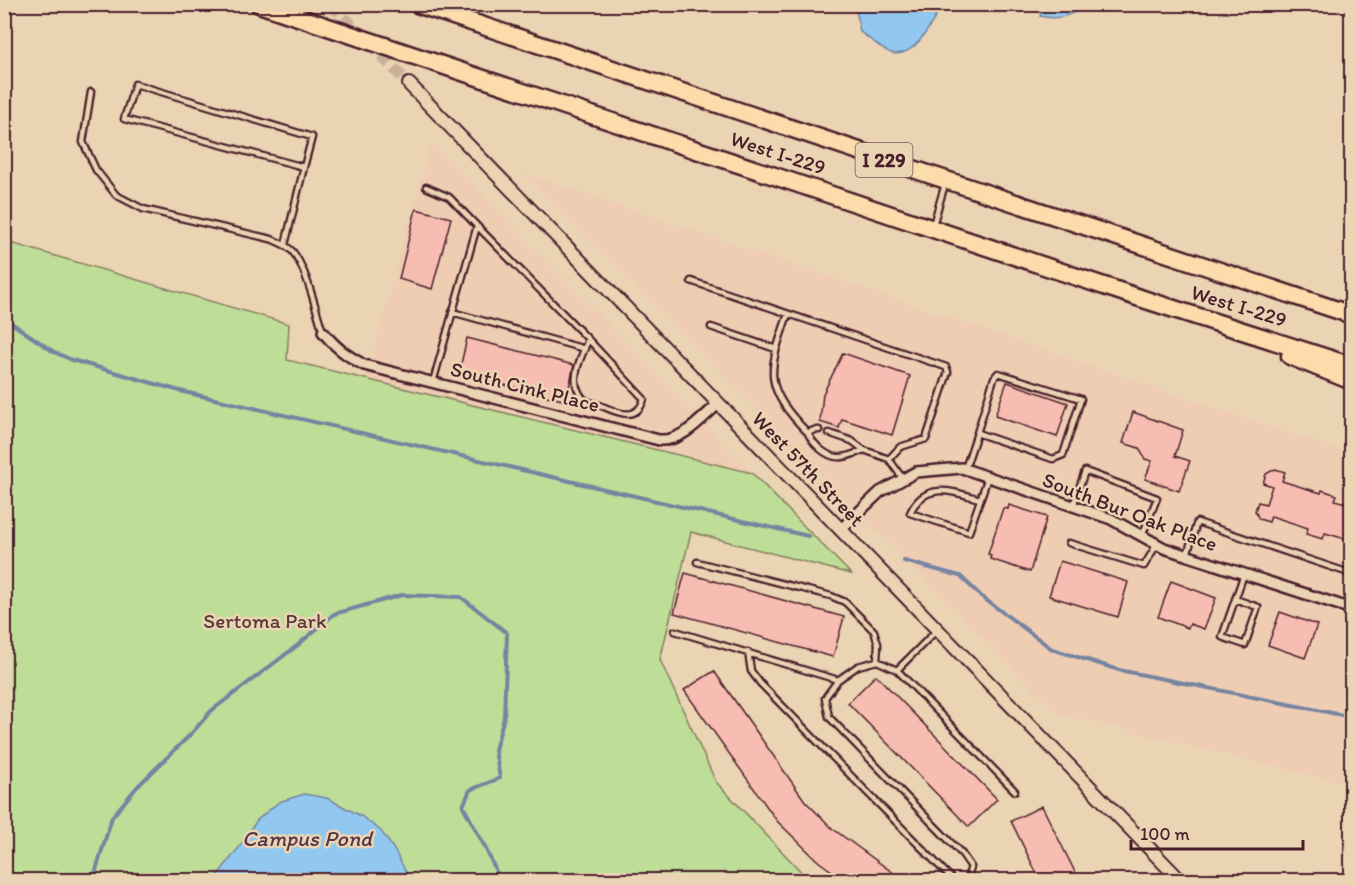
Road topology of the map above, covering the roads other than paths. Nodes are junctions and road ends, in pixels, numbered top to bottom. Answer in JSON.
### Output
{"nodes":[{"id":1,"x":259,"y":4,"type":"edge"},
{"id":2,"x":417,"y":4,"type":"edge"},
{"id":3,"x":409,"y":84,"type":"tunnel mouth"},
{"id":4,"x":92,"y":92,"type":"dead end"},
{"id":5,"x":304,"y":167,"type":"junction"},
{"id":6,"x":946,"y":181,"type":"junction"},
{"id":7,"x":426,"y":187,"type":"dead end"},
{"id":8,"x":477,"y":226,"type":"junction"},
{"id":9,"x":932,"y":228,"type":"junction"},
{"id":10,"x":285,"y":245,"type":"junction"},
{"id":11,"x":691,"y":281,"type":"dead end"},
{"id":12,"x":1146,"y":300,"type":"junction"},
{"id":13,"x":452,"y":312,"type":"junction"},
{"id":14,"x":1352,"y":313,"type":"edge"},
{"id":15,"x":788,"y":314,"type":"junction"},
{"id":16,"x":711,"y":327,"type":"dead end"},
{"id":17,"x":323,"y":332,"type":"joint"},
{"id":18,"x":588,"y":339,"type":"junction"},
{"id":19,"x":585,"y":349,"type":"junction"},
{"id":20,"x":776,"y":349,"type":"junction"},
{"id":21,"x":1352,"y":366,"type":"edge"},
{"id":22,"x":1352,"y":381,"type":"edge"},
{"id":23,"x":433,"y":382,"type":"junction"},
{"id":24,"x":718,"y":404,"type":"junction"},
{"id":25,"x":819,"y":430,"type":"dead end"},
{"id":26,"x":808,"y":433,"type":"junction"},
{"id":27,"x":829,"y":433,"type":"dead end"},
{"id":28,"x":977,"y":433,"type":"junction"},
{"id":29,"x":864,"y":450,"type":"junction"},
{"id":30,"x":889,"y":459,"type":"junction"},
{"id":31,"x":964,"y":469,"type":"junction"},
{"id":32,"x":988,"y":477,"type":"junction"},
{"id":33,"x":903,"y":479,"type":"junction"},
{"id":34,"x":980,"y":500,"type":"junction"},
{"id":35,"x":1073,"y":506,"type":"junction"},
{"id":36,"x":840,"y":530,"type":"junction"},
{"id":37,"x":1142,"y":536,"type":"junction"},
{"id":38,"x":1069,"y":543,"type":"dead end"},
{"id":39,"x":1157,"y":544,"type":"junction"},
{"id":40,"x":1186,"y":555,"type":"junction"},
{"id":41,"x":697,"y":562,"type":"dead end"},
{"id":42,"x":1244,"y":574,"type":"junction"},
{"id":43,"x":1352,"y":574,"type":"edge"},
{"id":44,"x":1235,"y":599,"type":"junction"},
{"id":45,"x":1352,"y":609,"type":"edge"},
{"id":46,"x":937,"y":630,"type":"junction"},
{"id":47,"x":675,"y":631,"type":"dead end"},
{"id":48,"x":748,"y":652,"type":"junction"},
{"id":49,"x":878,"y":661,"type":"junction"},
{"id":50,"x":897,"y":670,"type":"junction"},
{"id":51,"x":838,"y":680,"type":"junction"},
{"id":52,"x":1015,"y":791,"type":"dead end"},
{"id":53,"x":953,"y":880,"type":"edge"},
{"id":54,"x":964,"y":880,"type":"edge"},
{"id":55,"x":1180,"y":880,"type":"edge"}],
"edges":[{"from":1,"to":9,"type":"highway","name":"West I-229","number":"I 229"},
{"from":2,"to":6,"type":"highway","name":"West I-229","number":"I 229"},
{"from":3,"to":24,"type":"main road","name":"West 57th Street"},
{"from":4,"to":10,"type":"lane"},
{"from":5,"to":5,"type":"lane"},
{"from":5,"to":10,"type":"lane"},
{"from":6,"to":9,"type":"lane"},
{"from":6,"to":14,"type":"highway","name":"West I-229","number":"I 229"},
{"from":7,"to":8,"type":"lane"},
{"from":8,"to":13,"type":"lane"},
{"from":8,"to":18,"type":"lane"},
{"from":9,"to":12,"type":"highway","name":"West I-229","number":"I 229"},
{"from":10,"to":17,"type":"lane"},
{"from":11,"to":15,"type":"lane"},
{"from":12,"to":21,"type":"highway","name":"West I-229","number":"I 229"},
{"from":12,"to":22,"type":"highway"},
{"from":13,"to":19,"type":"lane"},
{"from":13,"to":23,"type":"lane"},
{"from":15,"to":20,"type":"lane"},
{"from":15,"to":30,"type":"lane"},
{"from":16,"to":20,"type":"lane"},
{"from":17,"to":23,"type":"street","name":"South Cink Place"},
{"from":18,"to":19,"type":"lane"},
{"from":18,"to":19,"type":"lane"},
{"from":20,"to":26,"type":"lane"},
{"from":23,"to":24,"type":"street","name":"South Cink Place"},
{"from":24,"to":36,"type":"main road","name":"West 57th Street"},
{"from":25,"to":26,"type":"lane"},
{"from":26,"to":29,"type":"lane"},
{"from":27,"to":29,"type":"lane"},
{"from":28,"to":28,"type":"lane"},
{"from":28,"to":31,"type":"lane"},
{"from":29,"to":30,"type":"lane"},
{"from":30,"to":33,"type":"lane"},
{"from":31,"to":32,"type":"street","name":"South Bur Oak Place"},
{"from":31,"to":33,"type":"street","name":"South Bur Oak Place"},
{"from":32,"to":34,"type":"lane"},
{"from":32,"to":35,"type":"street","name":"South Bur Oak Place"},
{"from":33,"to":36,"type":"street","name":"South Bur Oak Place"},
{"from":34,"to":34,"type":"lane"},
{"from":35,"to":37,"type":"street","name":"South Bur Oak Place"},
{"from":35,"to":37,"type":"lane"},
{"from":36,"to":46,"type":"main road","name":"West 57th Street"},
{"from":37,"to":39,"type":"street","name":"South Bur Oak Place"},
{"from":38,"to":39,"type":"lane"},
{"from":39,"to":40,"type":"street","name":"South Bur Oak Place"},
{"from":40,"to":42,"type":"street","name":"South Bur Oak Place"},
{"from":40,"to":43,"type":"lane"},
{"from":41,"to":49,"type":"lane"},
{"from":42,"to":44,"type":"lane"},
{"from":42,"to":45,"type":"street","name":"South Bur Oak Place"},
{"from":44,"to":44,"type":"lane"},
{"from":46,"to":50,"type":"lane"},
{"from":46,"to":55,"type":"main road","name":"West 57th Street"},
{"from":47,"to":48,"type":"lane"},
{"from":48,"to":51,"type":"lane"},
{"from":48,"to":53,"type":"lane"},
{"from":49,"to":50,"type":"lane"},
{"from":49,"to":51,"type":"lane"},
{"from":50,"to":52,"type":"lane"},
{"from":51,"to":54,"type":"lane"}]}
